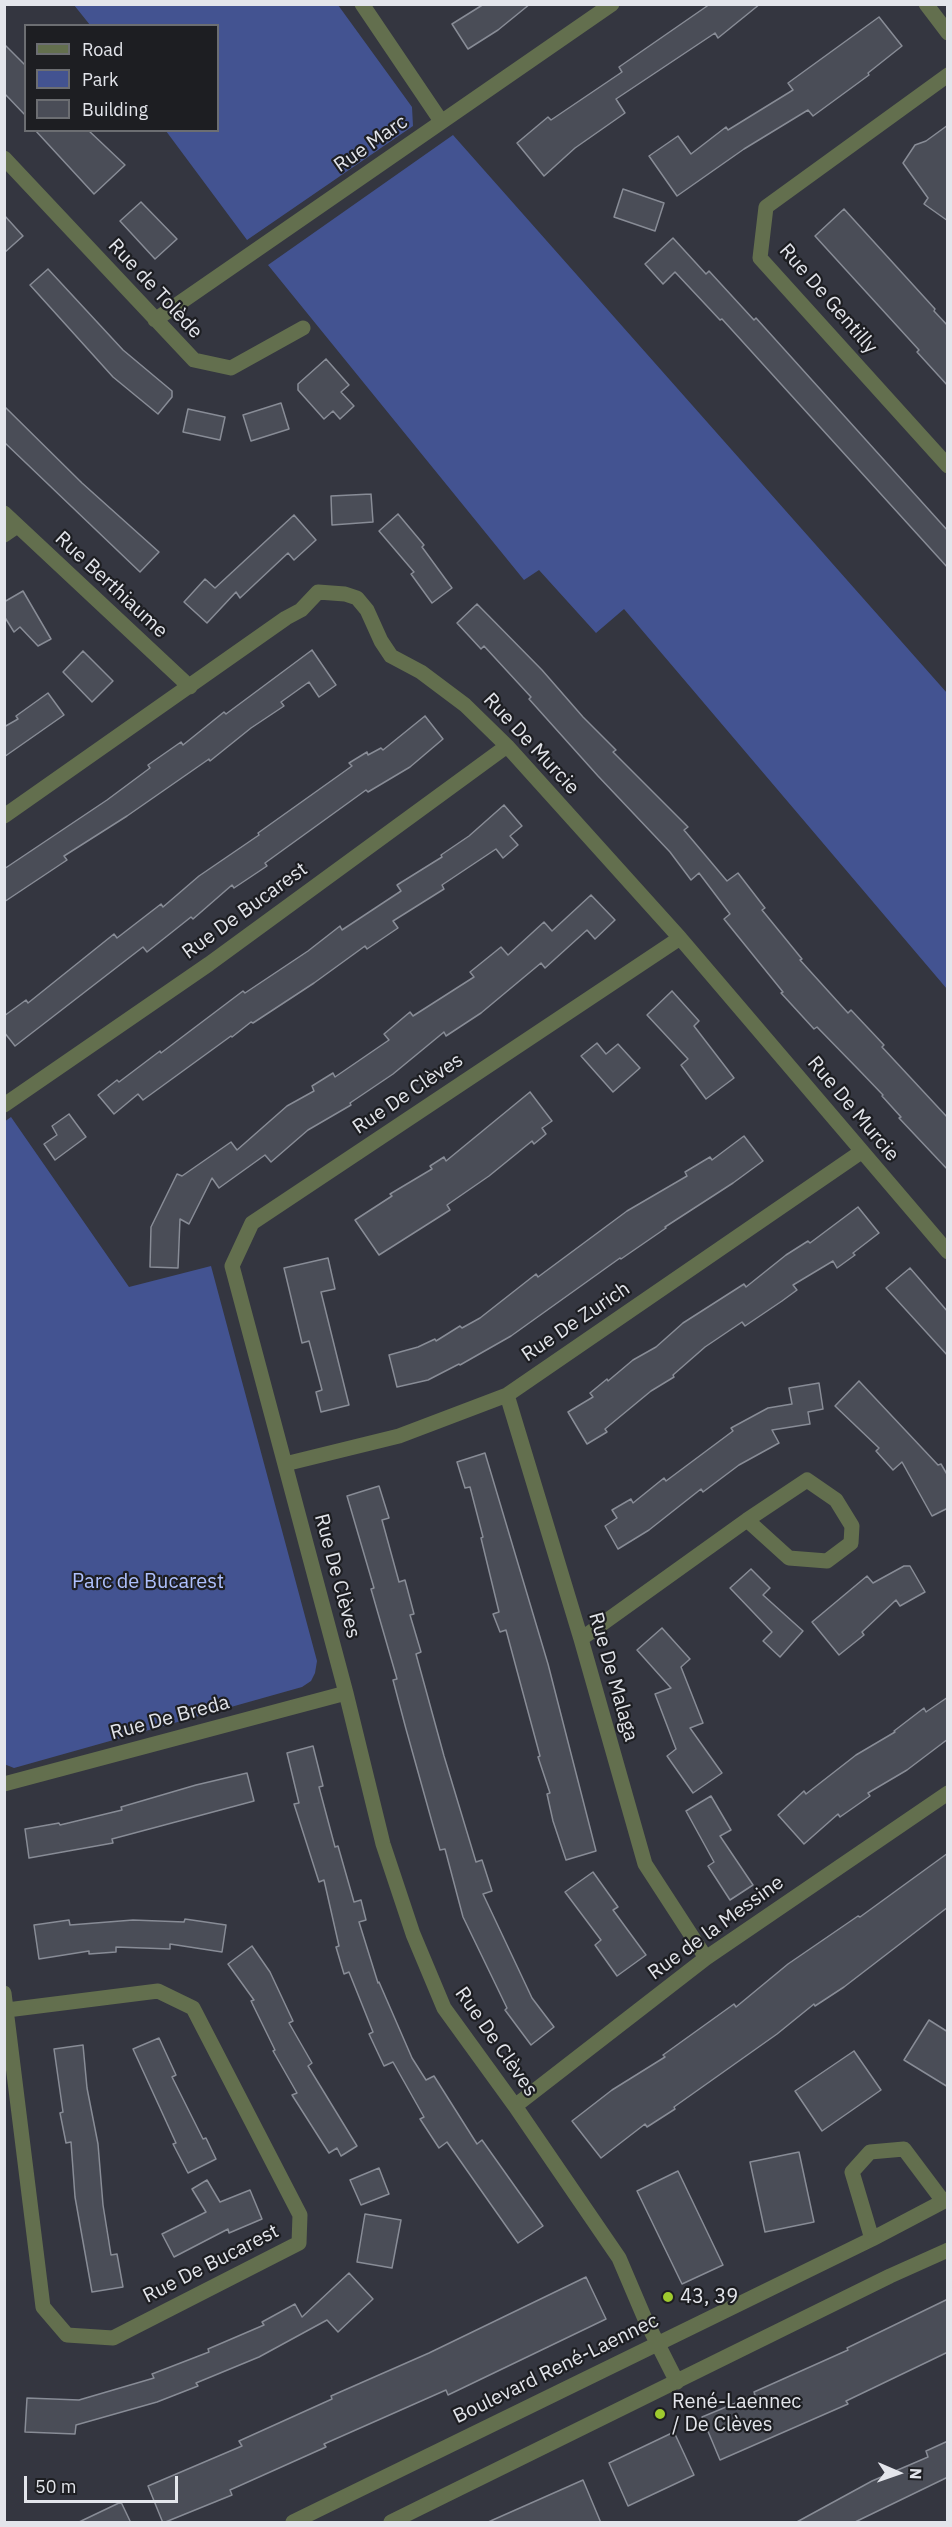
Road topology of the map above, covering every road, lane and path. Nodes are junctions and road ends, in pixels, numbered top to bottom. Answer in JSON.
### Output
{"nodes":[{"id":1,"x":362,"y":4,"type":"edge"},
{"id":2,"x":612,"y":4,"type":"edge"},
{"id":3,"x":926,"y":4,"type":"edge"},
{"id":4,"x":948,"y":33,"type":"edge"},
{"id":5,"x":948,"y":75,"type":"edge"},
{"id":6,"x":441,"y":122,"type":"junction"},
{"id":7,"x":4,"y":158,"type":"edge"},
{"id":8,"x":155,"y":321,"type":"junction"},
{"id":9,"x":303,"y":328,"type":"dead end"},
{"id":10,"x":948,"y":466,"type":"edge"},
{"id":11,"x":4,"y":513,"type":"edge"},
{"id":12,"x":18,"y":526,"type":"junction"},
{"id":13,"x":4,"y":535,"type":"edge"},
{"id":14,"x":190,"y":687,"type":"junction"},
{"id":15,"x":507,"y":746,"type":"junction"},
{"id":16,"x":4,"y":816,"type":"edge"},
{"id":17,"x":680,"y":938,"type":"junction"},
{"id":18,"x":4,"y":1105,"type":"edge"},
{"id":19,"x":861,"y":1152,"type":"junction"},
{"id":20,"x":948,"y":1252,"type":"edge"},
{"id":21,"x":507,"y":1395,"type":"junction"},
{"id":22,"x":285,"y":1464,"type":"junction"},
{"id":23,"x":747,"y":1520,"type":"junction"},
{"id":24,"x":581,"y":1640,"type":"junction"},
{"id":25,"x":346,"y":1693,"type":"junction"},
{"id":26,"x":4,"y":1784,"type":"edge"},
{"id":27,"x":948,"y":1793,"type":"edge"},
{"id":28,"x":705,"y":1958,"type":"junction"},
{"id":29,"x":4,"y":1993,"type":"edge"},
{"id":30,"x":7,"y":2010,"type":"junction"},
{"id":31,"x":515,"y":2106,"type":"junction"},
{"id":32,"x":945,"y":2200,"type":"edge"},
{"id":33,"x":872,"y":2239,"type":"junction"},
{"id":34,"x":948,"y":2250,"type":"edge"},
{"id":35,"x":657,"y":2343,"type":"junction"},
{"id":36,"x":677,"y":2382,"type":"junction"},
{"id":37,"x":293,"y":2523,"type":"edge"},
{"id":38,"x":391,"y":2523,"type":"edge"}],
"edges":[{"from":1,"to":6,"type":"street"},
{"from":2,"to":6,"type":"street","name":"Rue Marc"},
{"from":3,"to":4,"type":"street"},
{"from":5,"to":10,"type":"street","name":"Rue De Gentilly"},
{"from":6,"to":8,"type":"street","name":"Rue Marc"},
{"from":7,"to":8,"type":"street","name":"Rue de Tolède"},
{"from":8,"to":9,"type":"street","name":"Rue de Tolède"},
{"from":11,"to":12,"type":"street","name":"Rue Berthiaume"},
{"from":12,"to":13,"type":"street"},
{"from":12,"to":14,"type":"street","name":"Rue Berthiaume"},
{"from":14,"to":15,"type":"street","name":"Rue De Murcie"},
{"from":14,"to":16,"type":"street","name":"Rue De Murcie"},
{"from":15,"to":17,"type":"street","name":"Rue De Murcie"},
{"from":15,"to":18,"type":"street","name":"Rue De Bucarest"},
{"from":17,"to":19,"type":"street","name":"Rue De Murcie"},
{"from":17,"to":22,"type":"street","name":"Rue De Clèves"},
{"from":19,"to":20,"type":"street","name":"Rue De Murcie"},
{"from":19,"to":21,"type":"street","name":"Rue De Zurich"},
{"from":21,"to":22,"type":"street","name":"Rue De Zurich"},
{"from":21,"to":24,"type":"street","name":"Rue De Malaga"},
{"from":22,"to":25,"type":"street","name":"Rue De Clèves"},
{"from":23,"to":23,"type":"street"},
{"from":23,"to":24,"type":"street"},
{"from":24,"to":28,"type":"street","name":"Rue De Malaga"},
{"from":25,"to":26,"type":"street","name":"Rue De Breda"},
{"from":25,"to":31,"type":"street","name":"Rue De Clèves"},
{"from":27,"to":28,"type":"street","name":"Rue de la Messine"},
{"from":28,"to":31,"type":"street","name":"Rue de la Messine"},
{"from":29,"to":30,"type":"street","name":"Rue De Bucarest"},
{"from":30,"to":30,"type":"street","name":"Rue De Bucarest"},
{"from":31,"to":35,"type":"street","name":"Rue De Clèves"},
{"from":32,"to":33,"type":"street","name":"Boulevard René-Laennec"},
{"from":32,"to":33,"type":"street","name":"Boulevard René-Laennec"},
{"from":33,"to":35,"type":"street","name":"Boulevard René-Laennec"},
{"from":34,"to":36,"type":"street"},
{"from":35,"to":36,"type":"street","name":"Rue De Clèves"},
{"from":35,"to":37,"type":"street","name":"Boulevard René-Laennec"},
{"from":36,"to":38,"type":"street"}]}
